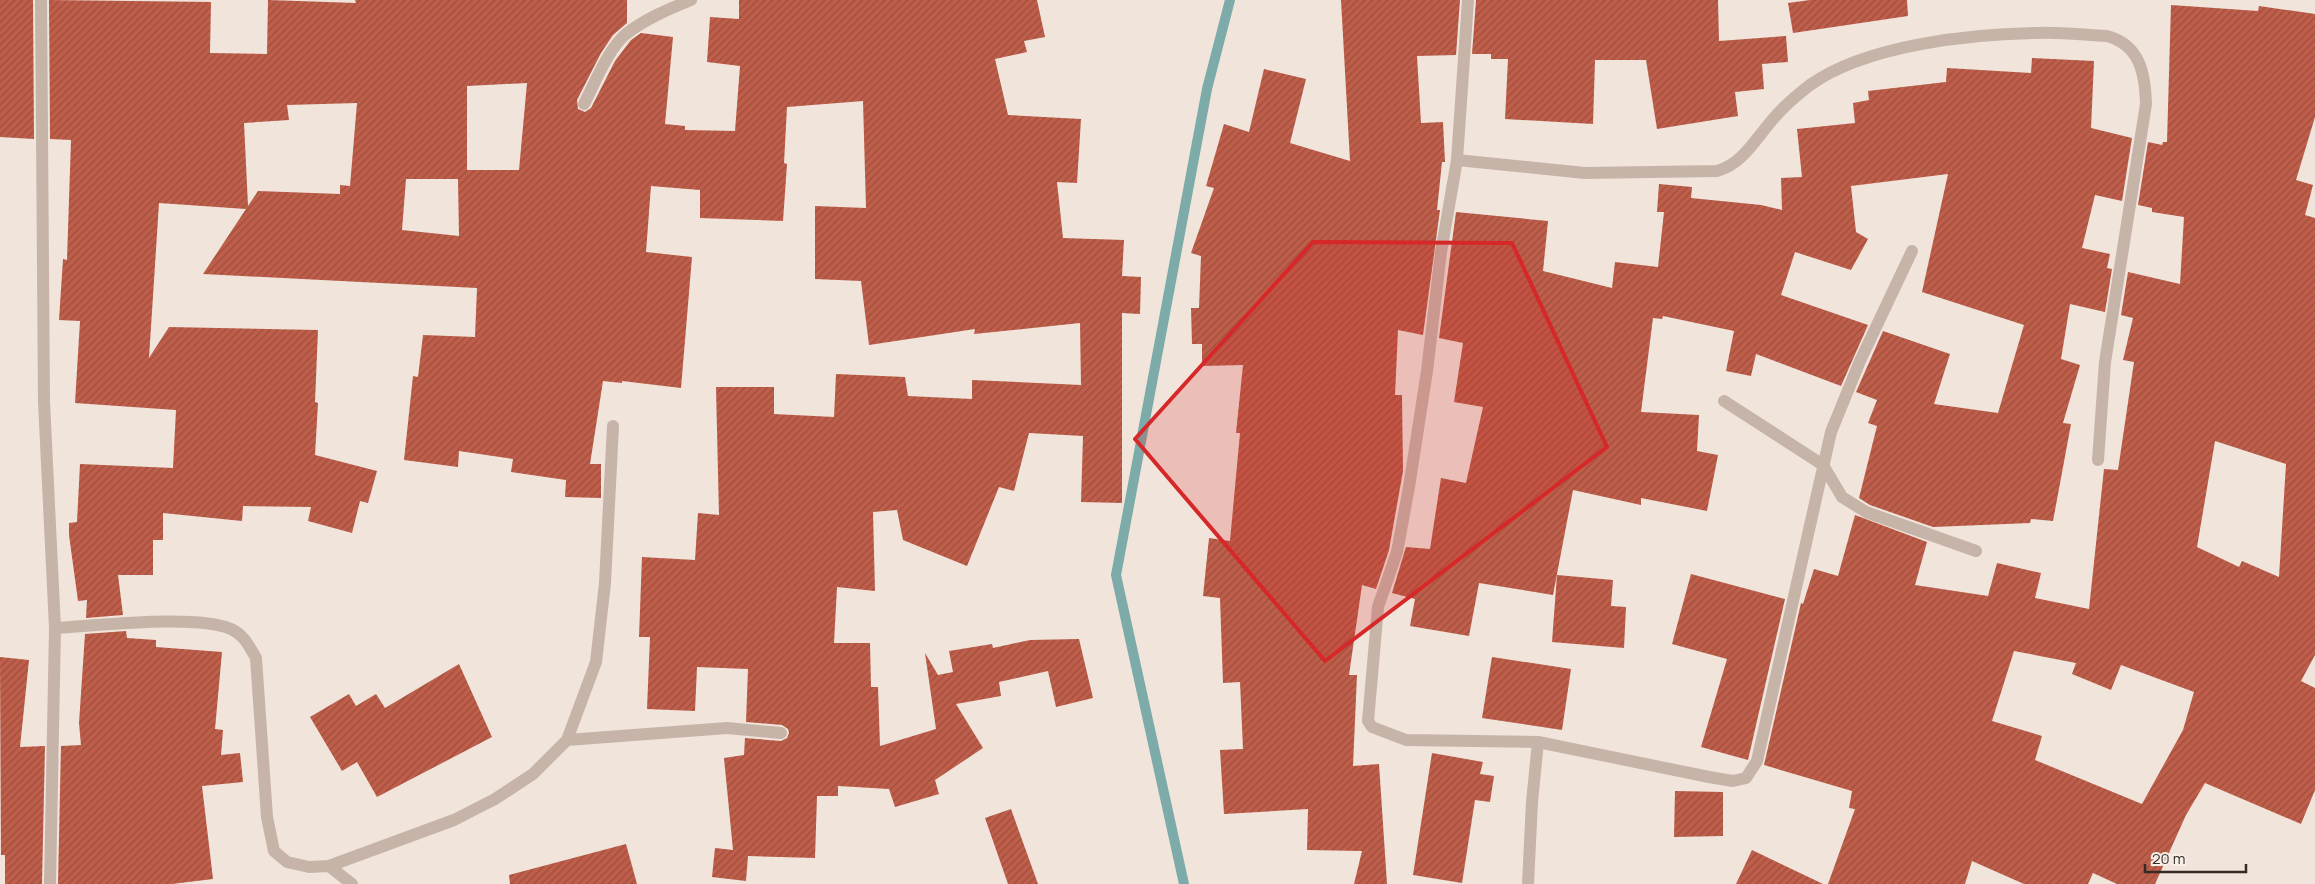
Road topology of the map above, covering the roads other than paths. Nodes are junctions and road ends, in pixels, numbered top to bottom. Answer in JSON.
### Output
{"nodes":[{"id":1,"x":40,"y":0,"type":"edge"},
{"id":2,"x":691,"y":0,"type":"edge"},
{"id":3,"x":1468,"y":0,"type":"edge"},
{"id":4,"x":584,"y":104,"type":"dead end"},
{"id":5,"x":1457,"y":160,"type":"junction"},
{"id":6,"x":1912,"y":250,"type":"dead end"},
{"id":7,"x":1724,"y":401,"type":"dead end"},
{"id":8,"x":613,"y":426,"type":"dead end"},
{"id":9,"x":2098,"y":460,"type":"dead end"},
{"id":10,"x":1823,"y":465,"type":"junction"},
{"id":11,"x":1976,"y":551,"type":"dead end"},
{"id":12,"x":55,"y":628,"type":"junction"},
{"id":13,"x":781,"y":733,"type":"dead end"},
{"id":14,"x":567,"y":740,"type":"junction"},
{"id":15,"x":1538,"y":742,"type":"junction"},
{"id":16,"x":329,"y":866,"type":"junction"},
{"id":17,"x":50,"y":884,"type":"edge"},
{"id":18,"x":352,"y":884,"type":"edge"},
{"id":19,"x":1528,"y":884,"type":"edge"}],
"edges":[{"from":1,"to":12,"type":"street"},
{"from":2,"to":4,"type":"street"},
{"from":3,"to":5,"type":"street"},
{"from":5,"to":9,"type":"street"},
{"from":5,"to":15,"type":"street"},
{"from":6,"to":10,"type":"street"},
{"from":7,"to":10,"type":"street"},
{"from":8,"to":14,"type":"street"},
{"from":10,"to":11,"type":"street"},
{"from":10,"to":15,"type":"street"},
{"from":12,"to":16,"type":"street"},
{"from":12,"to":17,"type":"street"},
{"from":13,"to":14,"type":"street"},
{"from":14,"to":16,"type":"street"},
{"from":15,"to":19,"type":"street"},
{"from":16,"to":18,"type":"street"}]}
